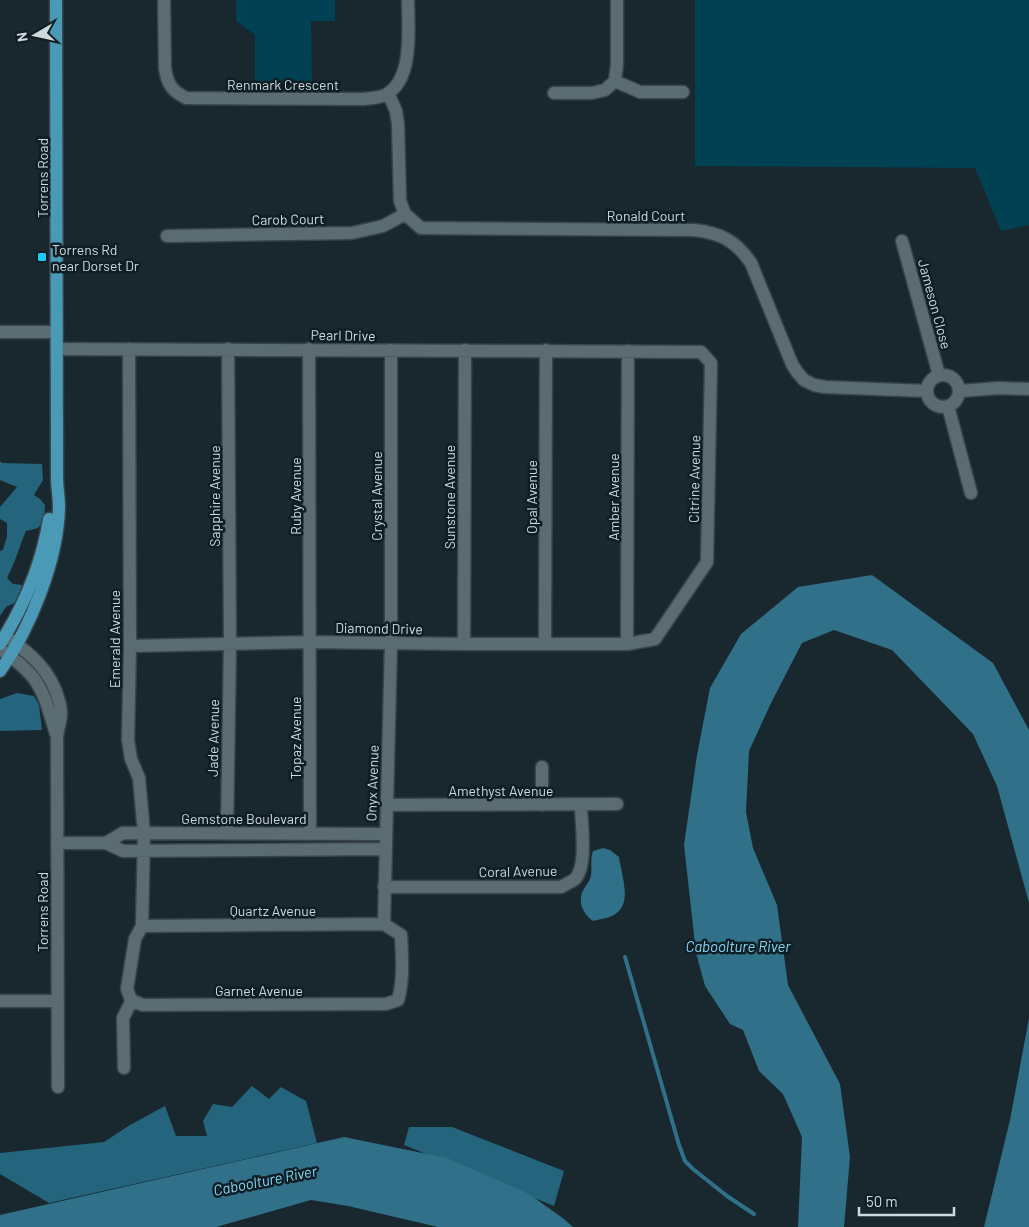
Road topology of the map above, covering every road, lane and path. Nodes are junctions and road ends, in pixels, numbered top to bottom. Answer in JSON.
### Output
{"nodes":[{"id":1,"x":56,"y":0,"type":"edge"},
{"id":2,"x":164,"y":0,"type":"edge"},
{"id":3,"x":408,"y":0,"type":"edge"},
{"id":4,"x":617,"y":0,"type":"edge"},
{"id":5,"x":615,"y":81,"type":"junction"},
{"id":6,"x":683,"y":92,"type":"dead end"},
{"id":7,"x":388,"y":93,"type":"junction"},
{"id":8,"x":554,"y":93,"type":"dead end"},
{"id":9,"x":405,"y":214,"type":"junction"},
{"id":10,"x":167,"y":236,"type":"dead end"},
{"id":11,"x":902,"y":240,"type":"dead end"},
{"id":12,"x":0,"y":332,"type":"edge"},
{"id":13,"x":57,"y":332,"type":"junction"},
{"id":14,"x":57,"y":349,"type":"junction"},
{"id":15,"x":129,"y":349,"type":"junction"},
{"id":16,"x":228,"y":349,"type":"junction"},
{"id":17,"x":310,"y":349,"type":"junction"},
{"id":18,"x":391,"y":350,"type":"junction"},
{"id":19,"x":465,"y":350,"type":"junction"},
{"id":20,"x":546,"y":350,"type":"junction"},
{"id":21,"x":628,"y":351,"type":"junction"},
{"id":22,"x":939,"y":375,"type":"junction"},
{"id":23,"x":1029,"y":389,"type":"edge"},
{"id":24,"x":927,"y":391,"type":"junction"},
{"id":25,"x":960,"y":391,"type":"junction"},
{"id":26,"x":948,"y":406,"type":"junction"},
{"id":27,"x":57,"y":477,"type":"junction"},
{"id":28,"x":971,"y":493,"type":"dead end"},
{"id":29,"x":2,"y":640,"type":"edge"},
{"id":30,"x":310,"y":642,"type":"junction"},
{"id":31,"x":391,"y":642,"type":"junction"},
{"id":32,"x":230,"y":643,"type":"junction"},
{"id":33,"x":464,"y":644,"type":"junction"},
{"id":34,"x":545,"y":644,"type":"junction"},
{"id":35,"x":627,"y":644,"type":"junction"},
{"id":36,"x":18,"y":645,"type":"junction"},
{"id":37,"x":130,"y":646,"type":"junction"},
{"id":38,"x":5,"y":653,"type":"edge"},
{"id":39,"x":0,"y":671,"type":"edge"},
{"id":40,"x":57,"y":736,"type":"junction"},
{"id":41,"x":542,"y":767,"type":"dead end"},
{"id":42,"x":617,"y":804,"type":"dead end"},
{"id":43,"x":386,"y":805,"type":"junction"},
{"id":44,"x":542,"y":805,"type":"junction"},
{"id":45,"x":580,"y":805,"type":"junction"},
{"id":46,"x":144,"y":833,"type":"junction"},
{"id":47,"x":227,"y":833,"type":"junction"},
{"id":48,"x":310,"y":834,"type":"junction"},
{"id":49,"x":385,"y":834,"type":"junction"},
{"id":50,"x":106,"y":842,"type":"junction"},
{"id":51,"x":57,"y":843,"type":"junction"},
{"id":52,"x":385,"y":849,"type":"junction"},
{"id":53,"x":143,"y":851,"type":"junction"},
{"id":54,"x":384,"y":887,"type":"junction"},
{"id":55,"x":384,"y":924,"type":"junction"},
{"id":56,"x":142,"y":926,"type":"junction"},
{"id":57,"x":132,"y":1000,"type":"junction"},
{"id":58,"x":0,"y":1001,"type":"edge"},
{"id":59,"x":58,"y":1001,"type":"junction"},
{"id":60,"x":124,"y":1068,"type":"dead end"},
{"id":61,"x":58,"y":1087,"type":"dead end"}],
"edges":[{"from":1,"to":13,"type":"main road","name":"Torrens Road"},
{"from":2,"to":7,"type":"street","name":"Renmark Crescent"},
{"from":3,"to":7,"type":"street"},
{"from":4,"to":5,"type":"street"},
{"from":5,"to":6,"type":"street"},
{"from":5,"to":8,"type":"street"},
{"from":7,"to":9,"type":"street"},
{"from":9,"to":10,"type":"street","name":"Carob Court"},
{"from":9,"to":24,"type":"street","name":"Ronald Court"},
{"from":11,"to":22,"type":"street","name":"Jameson Close"},
{"from":12,"to":13,"type":"street"},
{"from":13,"to":14,"type":"main road","name":"Torrens Road"},
{"from":14,"to":15,"type":"street","name":"Pearl Drive"},
{"from":14,"to":27,"type":"main road","name":"Torrens Road"},
{"from":15,"to":16,"type":"street","name":"Pearl Drive"},
{"from":15,"to":37,"type":"street","name":"Emerald Avenue"},
{"from":16,"to":17,"type":"street","name":"Pearl Drive"},
{"from":16,"to":32,"type":"street","name":"Sapphire Avenue"},
{"from":17,"to":18,"type":"street","name":"Pearl Drive"},
{"from":17,"to":30,"type":"street","name":"Ruby Avenue"},
{"from":18,"to":19,"type":"street","name":"Pearl Drive"},
{"from":18,"to":31,"type":"street","name":"Crystal Avenue"},
{"from":19,"to":20,"type":"street","name":"Pearl Drive"},
{"from":19,"to":33,"type":"street","name":"Sunstone Avenue"},
{"from":20,"to":21,"type":"street","name":"Pearl Drive"},
{"from":20,"to":34,"type":"street","name":"Opal Avenue"},
{"from":21,"to":35,"type":"street","name":"Amber Avenue"},
{"from":21,"to":35,"type":"street","name":"Citrine Avenue"},
{"from":22,"to":24,"type":"street"},
{"from":22,"to":25,"type":"street"},
{"from":23,"to":25,"type":"street"},
{"from":24,"to":26,"type":"street"},
{"from":25,"to":26,"type":"street"},
{"from":26,"to":28,"type":"street"},
{"from":27,"to":29,"type":"main road","name":"Torrens Road"},
{"from":27,"to":36,"type":"main road","name":"Torrens Road"},
{"from":29,"to":36,"type":"street","name":"Torrens Road"},
{"from":30,"to":31,"type":"street","name":"Diamond Drive"},
{"from":30,"to":32,"type":"street","name":"Diamond Drive"},
{"from":30,"to":48,"type":"street","name":"Topaz Avenue"},
{"from":31,"to":33,"type":"street","name":"Diamond Drive"},
{"from":31,"to":43,"type":"street","name":"Onyx Avenue"},
{"from":32,"to":37,"type":"street","name":"Diamond Drive"},
{"from":32,"to":47,"type":"street","name":"Jade Avenue"},
{"from":33,"to":34,"type":"street","name":"Diamond Drive"},
{"from":34,"to":35,"type":"street","name":"Diamond Drive"},
{"from":36,"to":38,"type":"main road","name":"Torrens Road"},
{"from":36,"to":40,"type":"street","name":"Torrens Road"},
{"from":37,"to":46,"type":"street","name":"Emerald Avenue"},
{"from":38,"to":39,"type":"main road"},
{"from":38,"to":40,"type":"street","name":"Torrens Road"},
{"from":40,"to":51,"type":"street","name":"Torrens Road"},
{"from":41,"to":44,"type":"street"},
{"from":42,"to":45,"type":"street","name":"Amethyst Avenue"},
{"from":43,"to":44,"type":"street","name":"Amethyst Avenue"},
{"from":43,"to":49,"type":"street","name":"Onyx Avenue"},
{"from":44,"to":45,"type":"street","name":"Amethyst Avenue"},
{"from":45,"to":54,"type":"street","name":"Coral Avenue"},
{"from":46,"to":47,"type":"street","name":"Gemstone Boulevard"},
{"from":46,"to":50,"type":"street","name":"Gemstone Boulevard"},
{"from":46,"to":53,"type":"street","name":"Emerald Avenue"},
{"from":47,"to":48,"type":"street","name":"Gemstone Boulevard"},
{"from":48,"to":49,"type":"street","name":"Gemstone Boulevard"},
{"from":49,"to":52,"type":"street","name":"Onyx Avenue"},
{"from":50,"to":51,"type":"street","name":"Gemstone Boulevard"},
{"from":50,"to":53,"type":"street","name":"Gemstone Boulevard"},
{"from":51,"to":59,"type":"street","name":"Torrens Road"},
{"from":52,"to":53,"type":"street","name":"Gemstone Boulevard"},
{"from":52,"to":54,"type":"street","name":"Onyx Avenue"},
{"from":53,"to":56,"type":"street","name":"Emerald Avenue"},
{"from":54,"to":55,"type":"street","name":"Onyx Avenue"},
{"from":55,"to":56,"type":"street","name":"Quartz Avenue"},
{"from":55,"to":57,"type":"street","name":"Garnet Avenue"},
{"from":56,"to":57,"type":"street"},
{"from":57,"to":60,"type":"street"},
{"from":58,"to":59,"type":"street"},
{"from":59,"to":61,"type":"street","name":"Torrens Road"}]}
